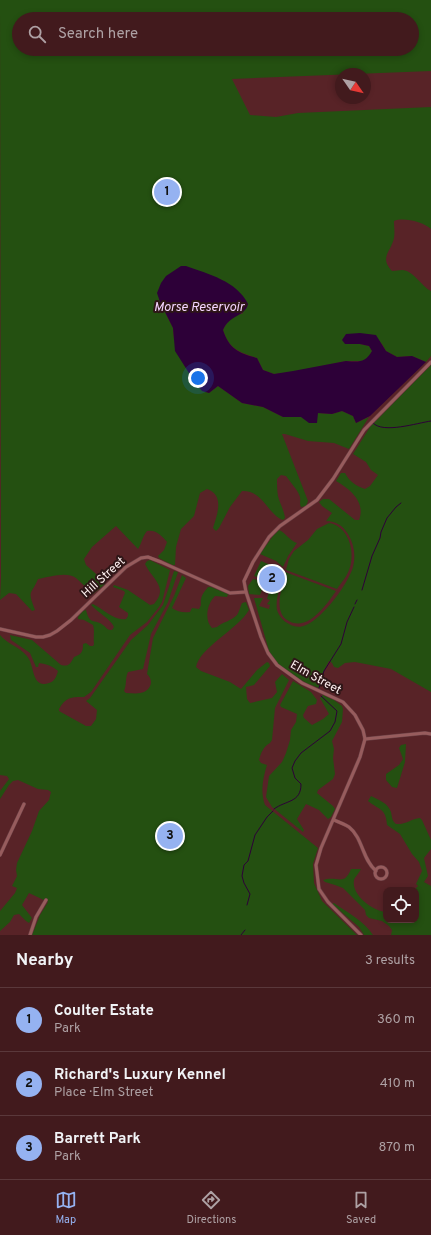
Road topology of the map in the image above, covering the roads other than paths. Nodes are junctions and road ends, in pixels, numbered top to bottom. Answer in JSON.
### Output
{"nodes":[{"id":1,"x":431,"y":362,"type":"edge"},
{"id":2,"x":246,"y":592,"type":"junction"},
{"id":3,"x":0,"y":629,"type":"edge"},
{"id":4,"x":431,"y":734,"type":"edge"},
{"id":5,"x":365,"y":740,"type":"junction"},
{"id":6,"x":24,"y":804,"type":"dead end"},
{"id":7,"x":334,"y":820,"type":"junction"},
{"id":8,"x":0,"y":854,"type":"edge"},
{"id":9,"x":376,"y":871,"type":"dead end"},
{"id":10,"x":46,"y":900,"type":"dead end"},
{"id":11,"x":30,"y":935,"type":"edge"},
{"id":12,"x":361,"y":935,"type":"edge"}],
"edges":[{"from":1,"to":2,"type":"street","name":"Elm Street"},
{"from":2,"to":3,"type":"street","name":"Hill Street"},
{"from":2,"to":5,"type":"street","name":"Elm Street"},
{"from":4,"to":5,"type":"street"},
{"from":5,"to":7,"type":"street"},
{"from":6,"to":8,"type":"street"},
{"from":7,"to":9,"type":"street"},
{"from":7,"to":12,"type":"street"},
{"from":10,"to":11,"type":"street"}]}
